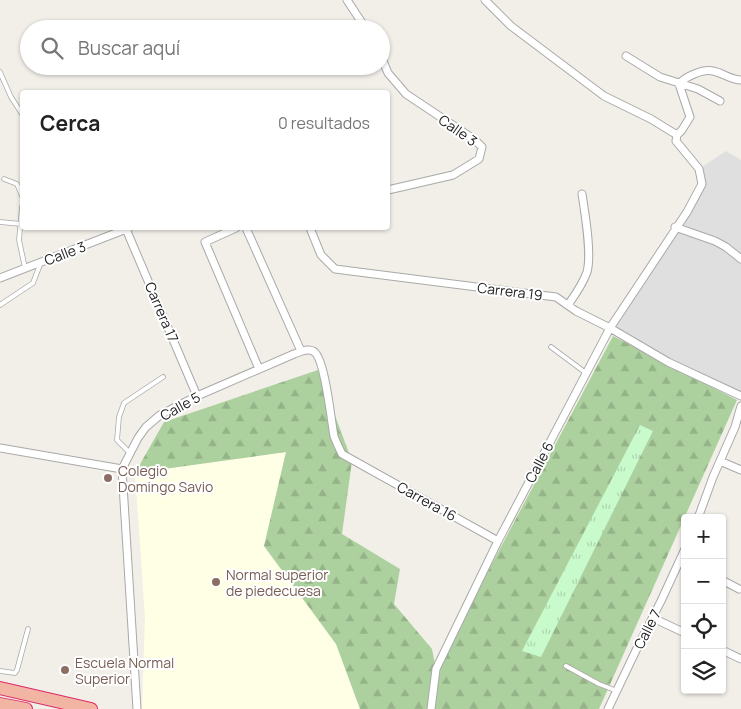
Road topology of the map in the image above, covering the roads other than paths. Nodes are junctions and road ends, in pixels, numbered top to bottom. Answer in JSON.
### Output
{"nodes":[{"id":1,"x":347,"y":0,"type":"edge"},
{"id":2,"x":485,"y":0,"type":"edge"},
{"id":3,"x":360,"y":20,"type":"edge"},
{"id":4,"x":626,"y":56,"type":"dead end"},
{"id":5,"x":0,"y":72,"type":"edge"},
{"id":6,"x":390,"y":75,"type":"edge"},
{"id":7,"x":741,"y":80,"type":"edge"},
{"id":8,"x":679,"y":84,"type":"junction"},
{"id":9,"x":720,"y":100,"type":"dead end"},
{"id":10,"x":20,"y":111,"type":"edge"},
{"id":11,"x":677,"y":135,"type":"junction"},
{"id":12,"x":4,"y":179,"type":"dead end"},
{"id":13,"x":390,"y":190,"type":"edge"},
{"id":14,"x":20,"y":191,"type":"edge"},
{"id":15,"x":582,"y":194,"type":"dead end"},
{"id":16,"x":0,"y":222,"type":"edge"},
{"id":17,"x":20,"y":224,"type":"edge"},
{"id":18,"x":676,"y":227,"type":"junction"},
{"id":19,"x":20,"y":230,"type":"edge"},
{"id":20,"x":123,"y":230,"type":"edge"},
{"id":21,"x":129,"y":230,"type":"edge"},
{"id":22,"x":231,"y":230,"type":"edge"},
{"id":23,"x":247,"y":230,"type":"edge"},
{"id":24,"x":311,"y":230,"type":"edge"},
{"id":25,"x":741,"y":259,"type":"edge"},
{"id":26,"x":41,"y":262,"type":"junction"},
{"id":27,"x":25,"y":268,"type":"junction"},
{"id":28,"x":0,"y":278,"type":"edge"},
{"id":29,"x":0,"y":305,"type":"edge"},
{"id":30,"x":568,"y":305,"type":"junction"},
{"id":31,"x":610,"y":328,"type":"junction"},
{"id":32,"x":551,"y":347,"type":"dead end"},
{"id":33,"x":300,"y":351,"type":"junction"},
{"id":34,"x":259,"y":369,"type":"junction"},
{"id":35,"x":586,"y":373,"type":"junction"},
{"id":36,"x":163,"y":377,"type":"dead end"},
{"id":37,"x":197,"y":396,"type":"junction"},
{"id":38,"x":741,"y":396,"type":"edge"},
{"id":39,"x":741,"y":406,"type":"edge"},
{"id":40,"x":0,"y":448,"type":"edge"},
{"id":41,"x":130,"y":454,"type":"junction"},
{"id":42,"x":720,"y":461,"type":"junction"},
{"id":43,"x":122,"y":469,"type":"junction"},
{"id":44,"x":741,"y":470,"type":"edge"},
{"id":45,"x":700,"y":514,"type":"edge"},
{"id":46,"x":498,"y":541,"type":"junction"},
{"id":47,"x":681,"y":565,"type":"edge"},
{"id":48,"x":726,"y":582,"type":"edge"},
{"id":49,"x":739,"y":589,"type":"dead end"},
{"id":50,"x":653,"y":618,"type":"junction"},
{"id":51,"x":28,"y":629,"type":"dead end"},
{"id":52,"x":681,"y":631,"type":"edge"},
{"id":53,"x":726,"y":652,"type":"edge"},
{"id":54,"x":741,"y":659,"type":"edge"},
{"id":55,"x":566,"y":666,"type":"dead end"},
{"id":56,"x":0,"y":671,"type":"edge"},
{"id":57,"x":0,"y":688,"type":"edge"},
{"id":58,"x":617,"y":691,"type":"junction"},
{"id":59,"x":0,"y":704,"type":"edge"},
{"id":60,"x":26,"y":709,"type":"edge"},
{"id":61,"x":91,"y":709,"type":"edge"},
{"id":62,"x":137,"y":709,"type":"edge"},
{"id":63,"x":431,"y":709,"type":"edge"},
{"id":64,"x":608,"y":709,"type":"edge"}],
"edges":[{"from":1,"to":3,"type":"street"},
{"from":2,"to":11,"type":"street"},
{"from":4,"to":8,"type":"street"},
{"from":5,"to":10,"type":"lane"},
{"from":6,"to":13,"type":"street","name":"Calle 3"},
{"from":7,"to":8,"type":"street"},
{"from":8,"to":9,"type":"street"},
{"from":8,"to":11,"type":"street"},
{"from":11,"to":18,"type":"street"},
{"from":12,"to":14,"type":"lane"},
{"from":15,"to":30,"type":"street"},
{"from":16,"to":17,"type":"lane"},
{"from":18,"to":25,"type":"street"},
{"from":18,"to":31,"type":"street","name":"Calle 6"},
{"from":19,"to":27,"type":"lane"},
{"from":20,"to":26,"type":"street","name":"Calle 3"},
{"from":21,"to":37,"type":"street","name":"Carrera 17"},
{"from":22,"to":34,"type":"street"},
{"from":23,"to":33,"type":"street"},
{"from":24,"to":30,"type":"street","name":"Carrera 19"},
{"from":26,"to":27,"type":"street","name":"Calle 3"},
{"from":26,"to":29,"type":"lane"},
{"from":27,"to":28,"type":"street","name":"Calle 3"},
{"from":30,"to":31,"type":"street","name":"Carrera 19"},
{"from":31,"to":35,"type":"street","name":"Calle 6"},
{"from":31,"to":38,"type":"street","name":"Carrera 19"},
{"from":32,"to":35,"type":"lane"},
{"from":33,"to":34,"type":"street","name":"Calle 5"},
{"from":33,"to":46,"type":"street","name":"Carrera 16"},
{"from":34,"to":37,"type":"street","name":"Calle 5"},
{"from":35,"to":46,"type":"street","name":"Calle 6"},
{"from":36,"to":41,"type":"lane"},
{"from":37,"to":41,"type":"street","name":"Calle 5"},
{"from":39,"to":42,"type":"street"},
{"from":40,"to":43,"type":"street"},
{"from":41,"to":43,"type":"street","name":"Calle 5"},
{"from":42,"to":44,"type":"street"},
{"from":42,"to":45,"type":"street"},
{"from":43,"to":62,"type":"street"},
{"from":46,"to":63,"type":"street","name":"Calle 6"},
{"from":47,"to":50,"type":"street","name":"Calle 7"},
{"from":48,"to":49,"type":"street"},
{"from":50,"to":52,"type":"street"},
{"from":50,"to":58,"type":"street","name":"Calle 7"},
{"from":51,"to":56,"type":"lane"},
{"from":53,"to":54,"type":"street"},
{"from":55,"to":58,"type":"lane"},
{"from":57,"to":61,"type":"highway"},
{"from":58,"to":64,"type":"street","name":"Calle 7"},
{"from":59,"to":60,"type":"highway"}]}
